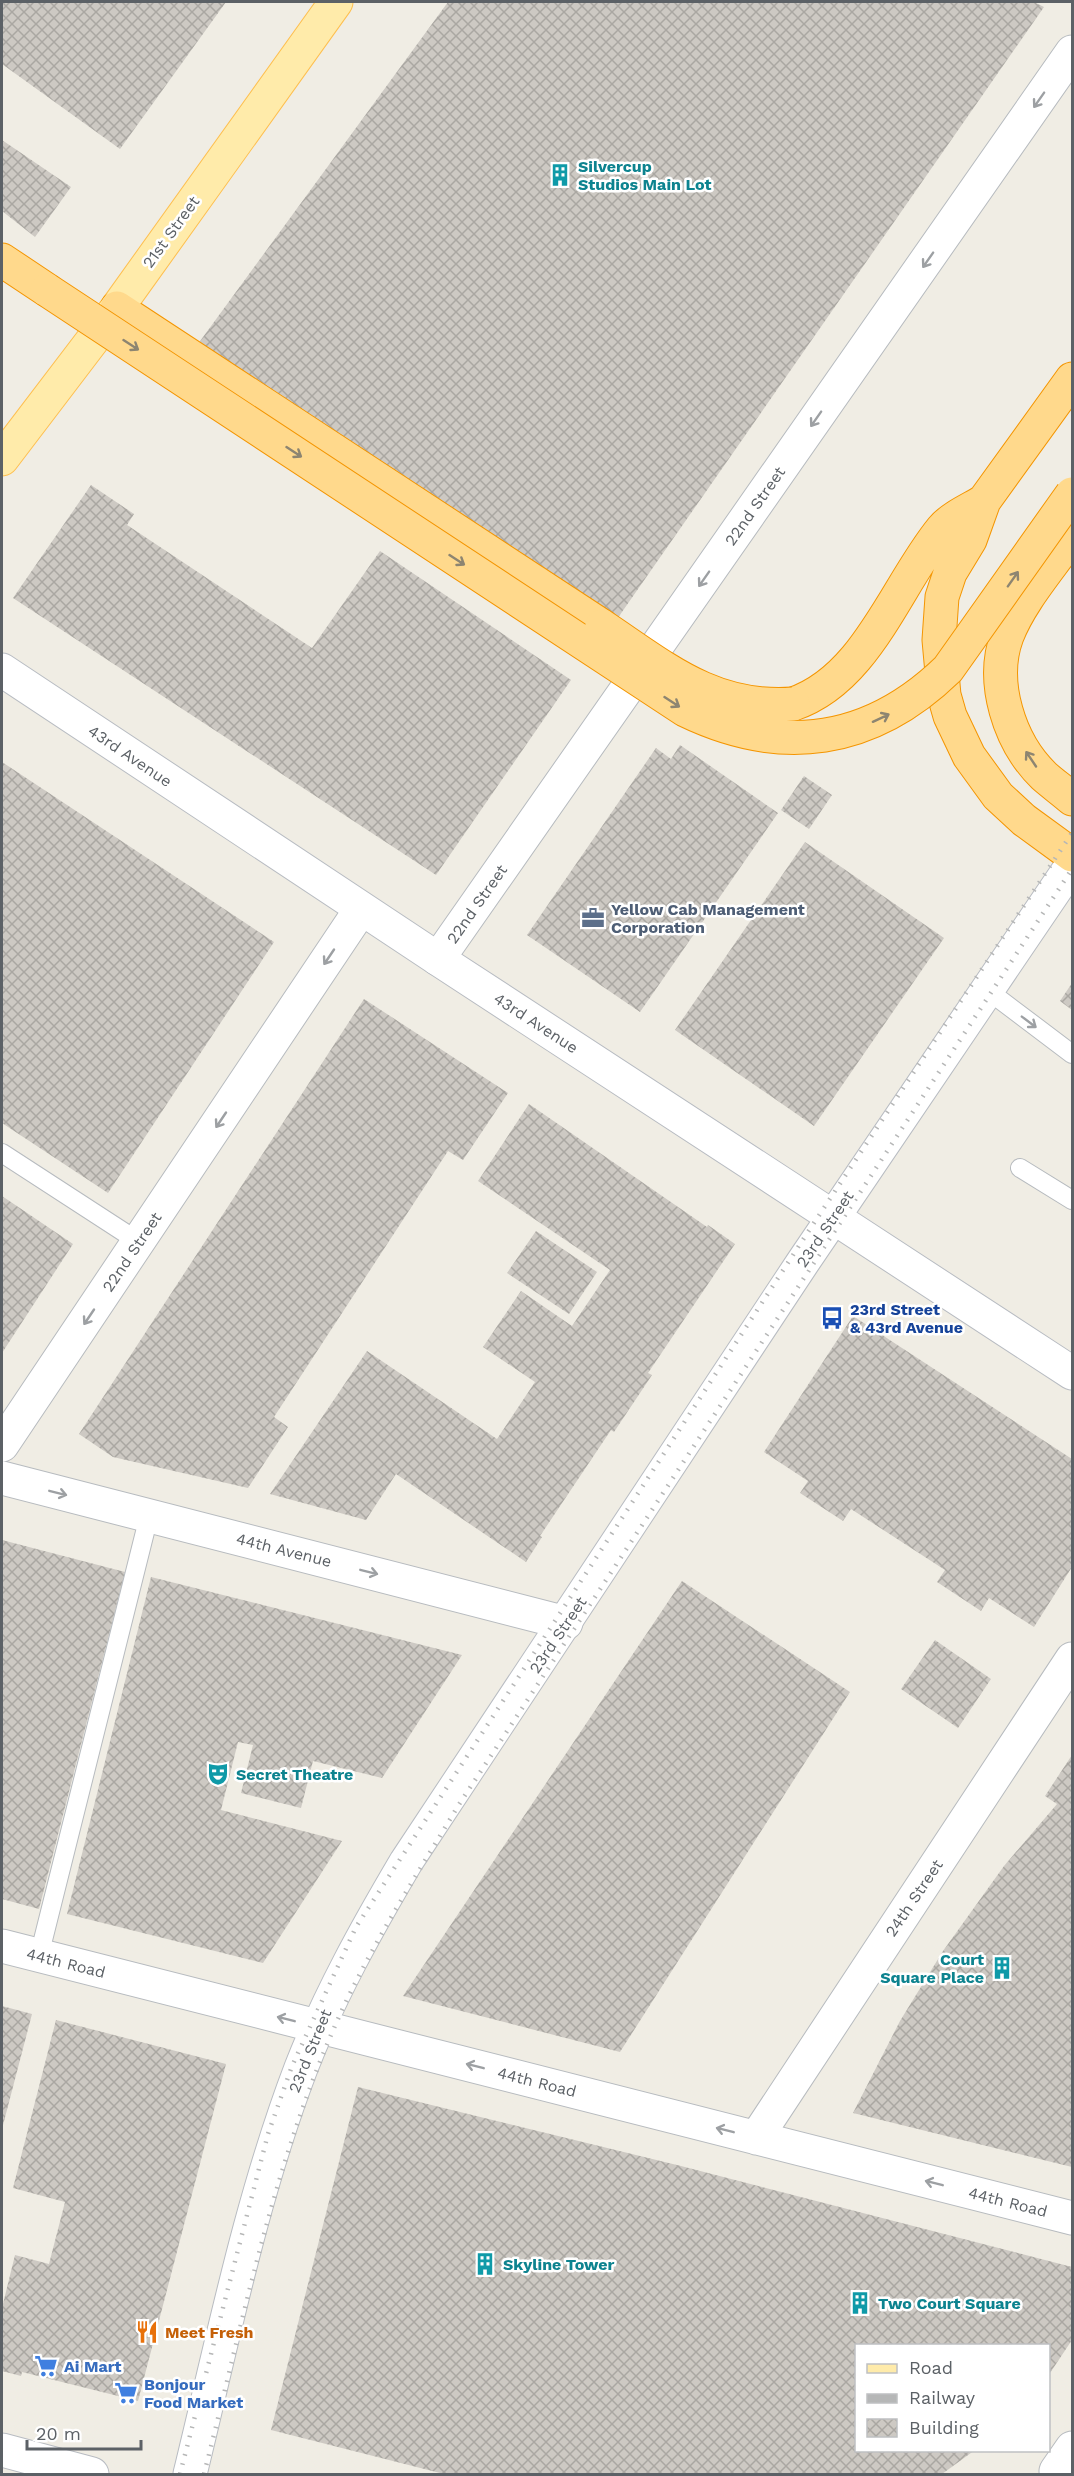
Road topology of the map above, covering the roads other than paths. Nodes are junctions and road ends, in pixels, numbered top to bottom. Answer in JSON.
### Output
{"nodes":[{"id":1,"x":336,"y":2,"type":"edge"},
{"id":2,"x":1072,"y":52,"type":"edge"},
{"id":3,"x":2,"y":260,"type":"edge"},
{"id":4,"x":117,"y":308,"type":"junction"},
{"id":5,"x":1072,"y":379,"type":"edge"},
{"id":6,"x":2,"y":459,"type":"edge"},
{"id":7,"x":1072,"y":494,"type":"edge"},
{"id":8,"x":984,"y":501,"type":"junction"},
{"id":9,"x":1072,"y":536,"type":"edge"},
{"id":10,"x":2,"y":670,"type":"edge"},
{"id":11,"x":1072,"y":799,"type":"edge"},
{"id":12,"x":1072,"y":855,"type":"edge"},
{"id":13,"x":1072,"y":865,"type":"edge"},
{"id":14,"x":361,"y":909,"type":"junction"},
{"id":15,"x":438,"y":959,"type":"junction"},
{"id":16,"x":986,"y":989,"type":"junction"},
{"id":17,"x":1072,"y":1054,"type":"edge"},
{"id":18,"x":2,"y":1153,"type":"edge"},
{"id":19,"x":1020,"y":1168,"type":"dead end"},
{"id":20,"x":1072,"y":1200,"type":"edge"},
{"id":21,"x":833,"y":1217,"type":"junction"},
{"id":22,"x":139,"y":1242,"type":"junction"},
{"id":23,"x":1072,"y":1373,"type":"edge"},
{"id":24,"x":2,"y":1445,"type":"edge"},
{"id":25,"x":2,"y":1478,"type":"edge"},
{"id":26,"x":149,"y":1516,"type":"junction"},
{"id":27,"x":566,"y":1623,"type":"junction"},
{"id":28,"x":1072,"y":1659,"type":"edge"},
{"id":29,"x":2,"y":1946,"type":"edge"},
{"id":30,"x":39,"y":1956,"type":"junction"},
{"id":31,"x":319,"y":2027,"type":"junction"},
{"id":32,"x":756,"y":2138,"type":"junction"},
{"id":33,"x":1072,"y":2218,"type":"edge"},
{"id":34,"x":2,"y":2450,"type":"edge"},
{"id":35,"x":92,"y":2475,"type":"edge"},
{"id":36,"x":190,"y":2475,"type":"edge"}],
"edges":[{"from":1,"to":4,"type":"main road","name":"21st Street"},
{"from":2,"to":15,"type":"street","name":"22nd Street","one_way":true},
{"from":3,"to":7,"type":"highway","one_way":true,"bridge":true},
{"from":4,"to":6,"type":"main road","name":"21st Street"},
{"from":4,"to":8,"type":"highway","bridge":true},
{"from":5,"to":8,"type":"highway"},
{"from":8,"to":12,"type":"highway"},
{"from":11,"to":9,"type":"highway","one_way":true},
{"from":10,"to":14,"type":"street","name":"43rd Avenue"},
{"from":13,"to":16,"type":"street","name":"23rd Street"},
{"from":14,"to":15,"type":"street","name":"43rd Avenue"},
{"from":14,"to":22,"type":"street","name":"22nd Street","one_way":true},
{"from":15,"to":21,"type":"street","name":"43rd Avenue"},
{"from":16,"to":17,"type":"lane","one_way":true},
{"from":16,"to":21,"type":"street","name":"23rd Street"},
{"from":18,"to":22,"type":"lane"},
{"from":19,"to":20,"type":"lane"},
{"from":21,"to":23,"type":"street","name":"43rd Avenue"},
{"from":21,"to":27,"type":"street","name":"23rd Street"},
{"from":22,"to":24,"type":"street","name":"22nd Street","one_way":true},
{"from":25,"to":26,"type":"street","name":"44th Avenue","one_way":true},
{"from":26,"to":27,"type":"street","name":"44th Avenue","one_way":true},
{"from":26,"to":30,"type":"lane"},
{"from":27,"to":31,"type":"street","name":"23rd Street"},
{"from":28,"to":32,"type":"street","name":"24th Street"},
{"from":29,"to":30,"type":"street","name":"44th Road"},
{"from":31,"to":30,"type":"street","name":"44th Road","one_way":true},
{"from":32,"to":31,"type":"street","name":"44th Road","one_way":true},
{"from":31,"to":36,"type":"street","name":"23rd Street"},
{"from":33,"to":32,"type":"street","name":"44th Road","one_way":true},
{"from":34,"to":35,"type":"street"}]}
